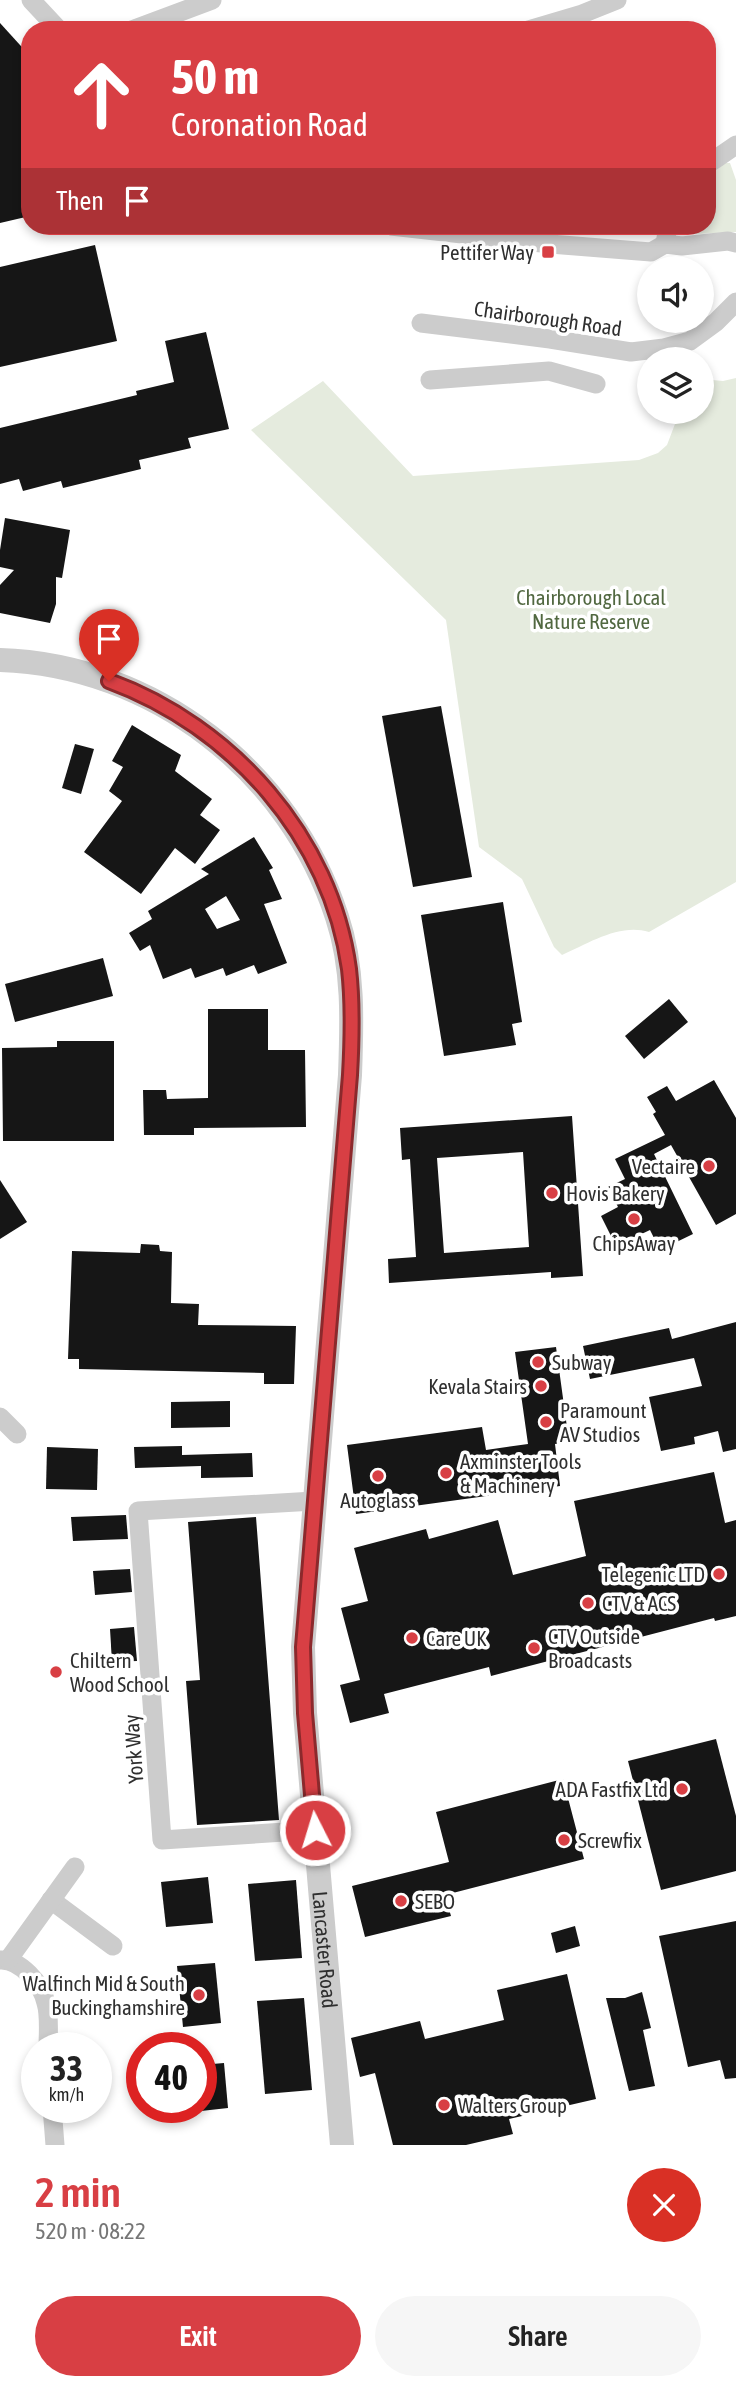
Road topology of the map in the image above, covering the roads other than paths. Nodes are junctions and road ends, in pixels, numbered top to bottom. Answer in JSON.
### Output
{"nodes":[{"id":1,"x":31,"y":0,"type":"edge"},
{"id":2,"x":212,"y":0,"type":"edge"},
{"id":3,"x":617,"y":0,"type":"edge"},
{"id":4,"x":51,"y":21,"type":"edge"},
{"id":5,"x":156,"y":21,"type":"edge"},
{"id":6,"x":560,"y":21,"type":"edge"},
{"id":7,"x":736,"y":145,"type":"edge"},
{"id":8,"x":716,"y":159,"type":"edge"},
{"id":9,"x":470,"y":235,"type":"edge"},
{"id":10,"x":667,"y":235,"type":"edge"},
{"id":11,"x":736,"y":243,"type":"edge"},
{"id":12,"x":736,"y":302,"type":"edge"},
{"id":13,"x":421,"y":323,"type":"dead end"},
{"id":14,"x":550,"y":339,"type":"junction"},
{"id":15,"x":549,"y":371,"type":"junction"},
{"id":16,"x":430,"y":380,"type":"dead end"},
{"id":17,"x":596,"y":384,"type":"dead end"},
{"id":18,"x":0,"y":660,"type":"edge"},
{"id":19,"x":0,"y":1417,"type":"edge"},
{"id":20,"x":17,"y":1434,"type":"dead end"},
{"id":21,"x":314,"y":1502,"type":"junction"},
{"id":22,"x":315,"y":1830,"type":"junction"},
{"id":23,"x":75,"y":1867,"type":"dead end"},
{"id":24,"x":51,"y":1900,"type":"junction"},
{"id":25,"x":113,"y":1945,"type":"dead end"},
{"id":26,"x":4,"y":1960,"type":"edge"},
{"id":27,"x":47,"y":2032,"type":"edge"},
{"id":28,"x":53,"y":2123,"type":"edge"},
{"id":29,"x":55,"y":2145,"type":"edge"},
{"id":30,"x":342,"y":2145,"type":"edge"}],
"edges":[{"from":1,"to":4,"type":"street"},
{"from":2,"to":5,"type":"street"},
{"from":3,"to":6,"type":"street"},
{"from":7,"to":8,"type":"street"},
{"from":9,"to":10,"type":"street"},
{"from":10,"to":11,"type":"street"},
{"from":12,"to":14,"type":"street","name":"Chairborough Road"},
{"from":13,"to":14,"type":"street","name":"Chairborough Road"},
{"from":14,"to":15,"type":"street"},
{"from":15,"to":16,"type":"street"},
{"from":15,"to":17,"type":"street"},
{"from":18,"to":21,"type":"street","name":"Lancaster Road"},
{"from":19,"to":20,"type":"street"},
{"from":21,"to":22,"type":"street","name":"Lancaster Road"},
{"from":21,"to":22,"type":"street","name":"York Way"},
{"from":22,"to":30,"type":"street","name":"Lancaster Road"},
{"from":23,"to":24,"type":"street"},
{"from":24,"to":25,"type":"street"},
{"from":24,"to":26,"type":"street"},
{"from":26,"to":27,"type":"street"},
{"from":28,"to":29,"type":"street"}]}
